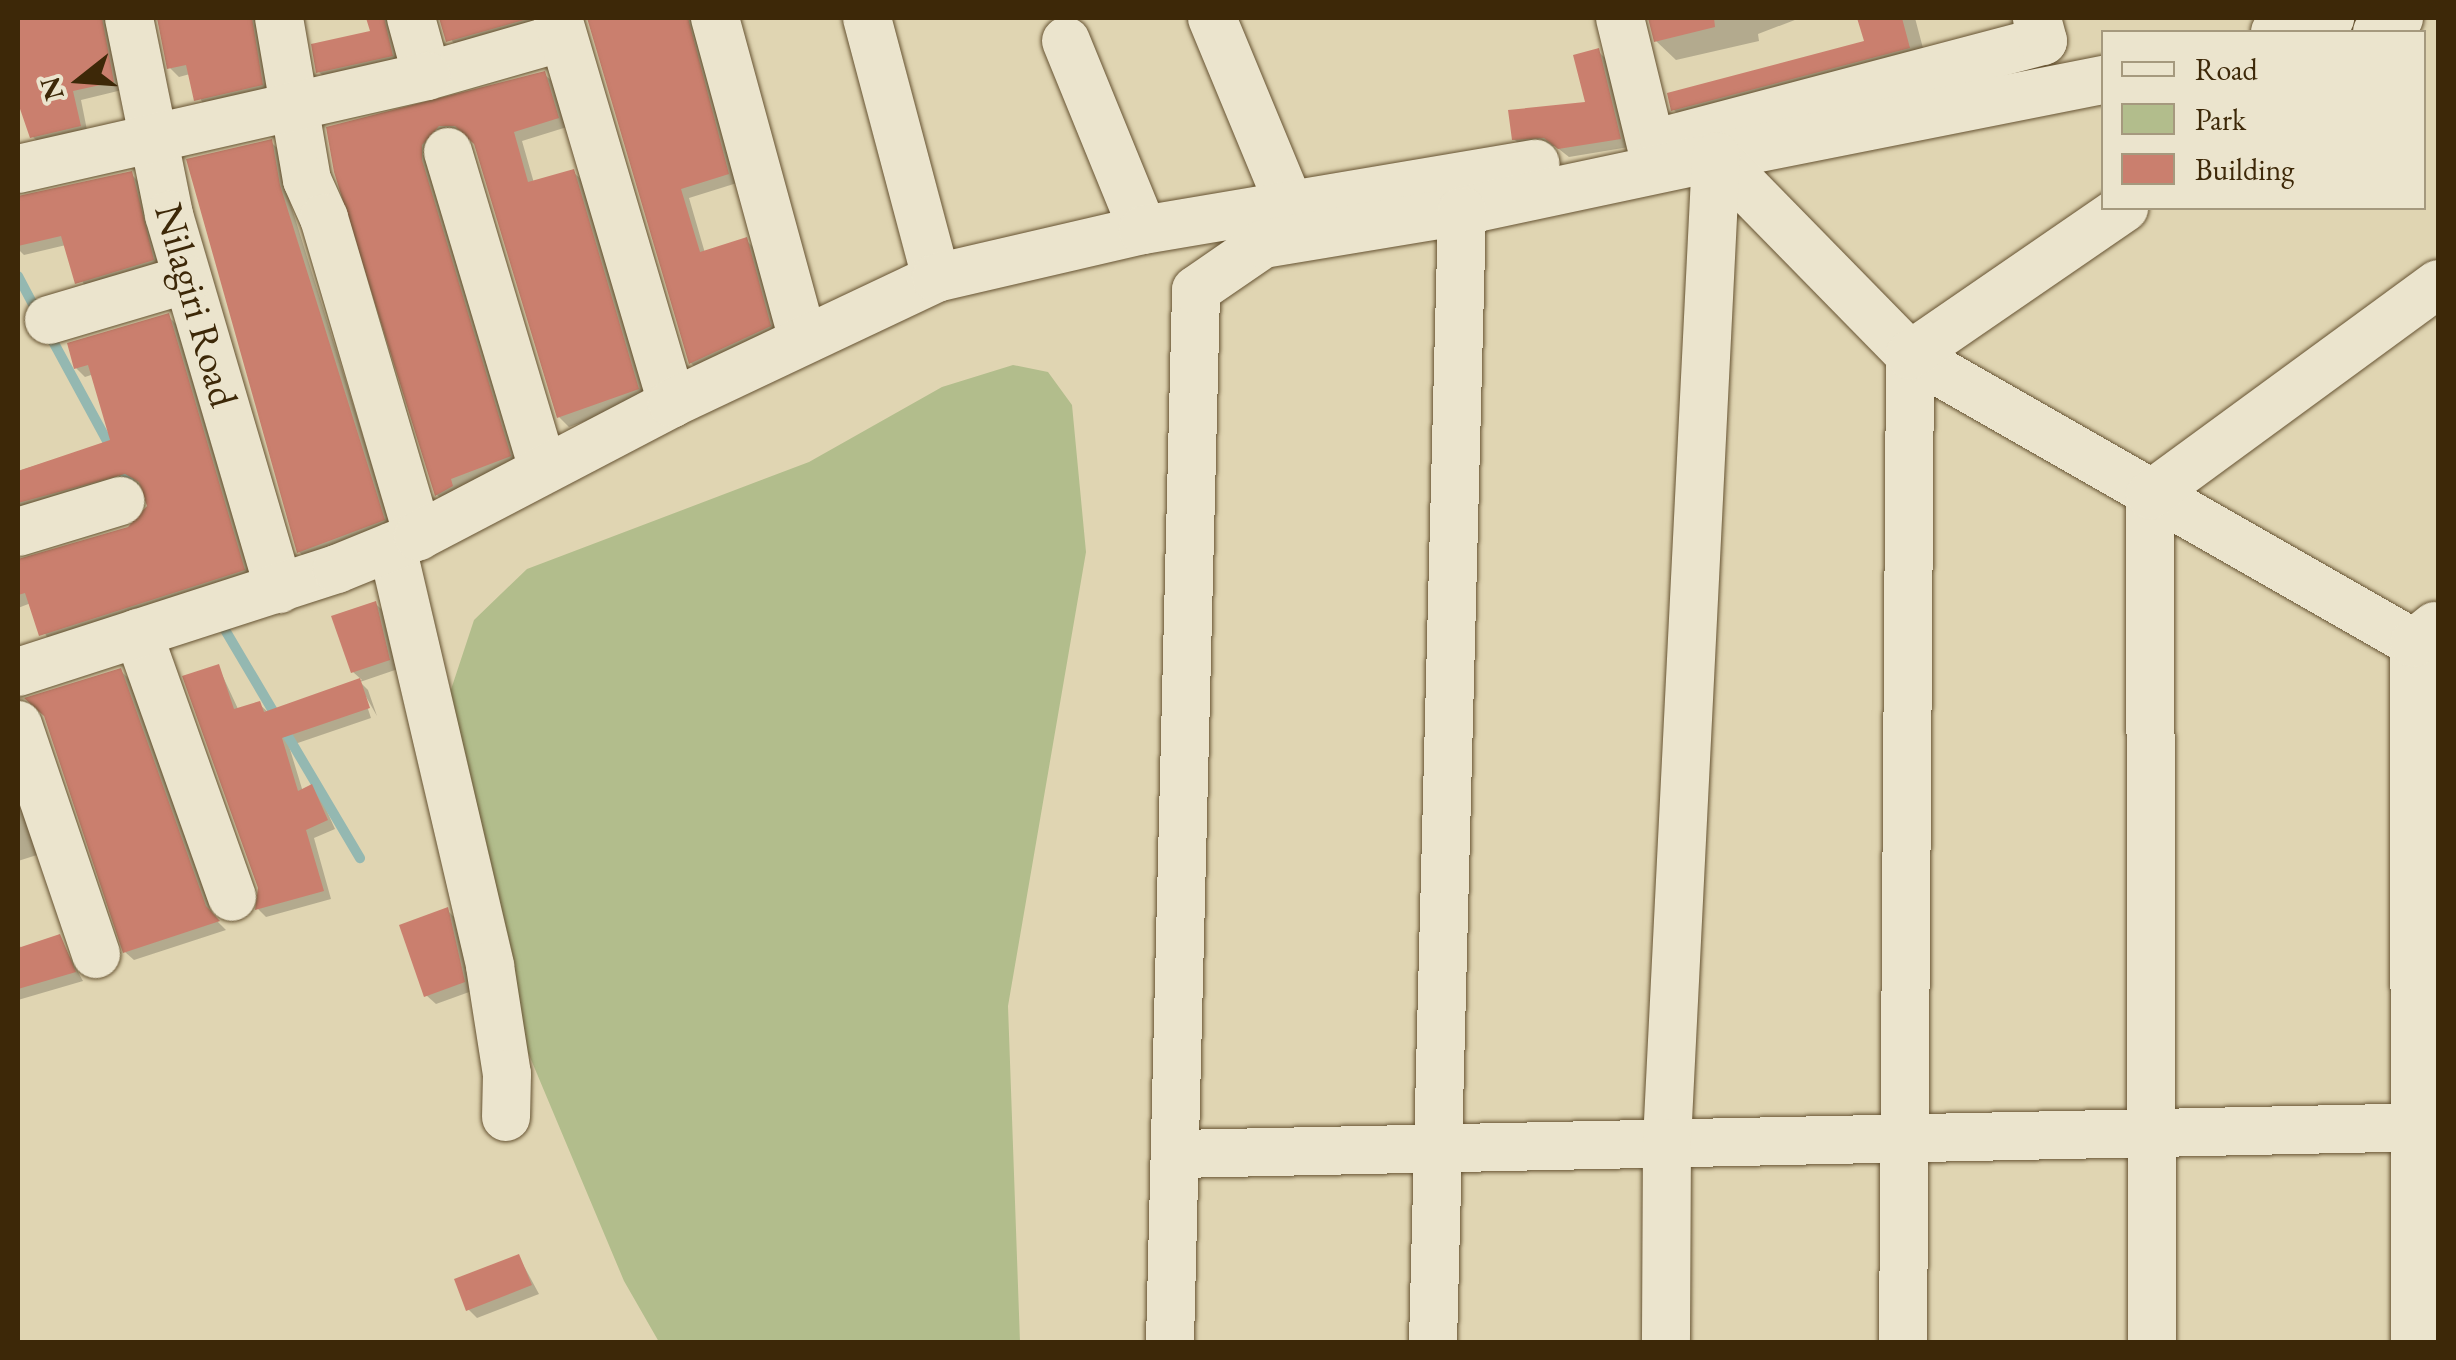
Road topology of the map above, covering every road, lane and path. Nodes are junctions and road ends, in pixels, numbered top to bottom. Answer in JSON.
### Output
{"nodes":[{"id":1,"x":128,"y":18,"type":"edge"},
{"id":2,"x":279,"y":18,"type":"edge"},
{"id":3,"x":411,"y":18,"type":"edge"},
{"id":4,"x":716,"y":18,"type":"edge"},
{"id":5,"x":868,"y":18,"type":"edge"},
{"id":6,"x":1212,"y":18,"type":"edge"},
{"id":7,"x":1620,"y":18,"type":"edge"},
{"id":8,"x":2330,"y":18,"type":"edge"},
{"id":9,"x":561,"y":27,"type":"edge"},
{"id":10,"x":2040,"y":29,"type":"edge"},
{"id":11,"x":2283,"y":30,"type":"edge"},
{"id":12,"x":1066,"y":41,"type":"dead end"},
{"id":13,"x":427,"y":76,"type":"junction"},
{"id":14,"x":2101,"y":81,"type":"edge"},
{"id":15,"x":296,"y":103,"type":"junction"},
{"id":16,"x":152,"y":137,"type":"junction"},
{"id":17,"x":1651,"y":145,"type":"junction"},
{"id":18,"x":448,"y":152,"type":"dead end"},
{"id":19,"x":1716,"y":157,"type":"junction"},
{"id":20,"x":18,"y":169,"type":"edge"},
{"id":21,"x":1290,"y":206,"type":"junction"},
{"id":22,"x":2121,"y":210,"type":"edge"},
{"id":23,"x":1462,"y":211,"type":"junction"},
{"id":24,"x":1143,"y":230,"type":"junction"},
{"id":25,"x":187,"y":278,"type":"junction"},
{"id":26,"x":936,"y":278,"type":"junction"},
{"id":27,"x":2438,"y":284,"type":"edge"},
{"id":28,"x":49,"y":320,"type":"dead end"},
{"id":29,"x":803,"y":340,"type":"junction"},
{"id":30,"x":1910,"y":355,"type":"junction"},
{"id":31,"x":672,"y":403,"type":"junction"},
{"id":32,"x":542,"y":468,"type":"junction"},
{"id":33,"x":2150,"y":495,"type":"junction"},
{"id":34,"x":120,"y":500,"type":"dead end"},
{"id":35,"x":18,"y":532,"type":"edge"},
{"id":36,"x":405,"y":541,"type":"junction"},
{"id":37,"x":279,"y":589,"type":"junction"},
{"id":38,"x":138,"y":633,"type":"junction"},
{"id":39,"x":2430,"y":641,"type":"edge"},
{"id":40,"x":21,"y":660,"type":"edge"},
{"id":41,"x":18,"y":725,"type":"edge"},
{"id":42,"x":232,"y":898,"type":"dead end"},
{"id":43,"x":96,"y":954,"type":"dead end"},
{"id":44,"x":506,"y":1117,"type":"dead end"},
{"id":45,"x":2426,"y":1128,"type":"edge"},
{"id":46,"x":2148,"y":1134,"type":"junction"},
{"id":47,"x":1902,"y":1139,"type":"junction"},
{"id":48,"x":1667,"y":1143,"type":"junction"},
{"id":49,"x":1437,"y":1148,"type":"junction"},
{"id":50,"x":1178,"y":1154,"type":"junction"},
{"id":51,"x":2438,"y":1340,"type":"edge"},
{"id":52,"x":1170,"y":1342,"type":"edge"},
{"id":53,"x":1434,"y":1342,"type":"edge"},
{"id":54,"x":1666,"y":1342,"type":"edge"},
{"id":55,"x":1902,"y":1342,"type":"edge"},
{"id":56,"x":2152,"y":1342,"type":"edge"},
{"id":57,"x":2415,"y":1342,"type":"edge"},
{"id":58,"x":2430,"y":1342,"type":"edge"}],
"edges":[{"from":1,"to":16,"type":"street","name":"Nilagiri Road"},
{"from":2,"to":15,"type":"street"},
{"from":3,"to":13,"type":"street"},
{"from":4,"to":29,"type":"street"},
{"from":5,"to":26,"type":"street"},
{"from":6,"to":21,"type":"street"},
{"from":7,"to":17,"type":"street"},
{"from":8,"to":11,"type":"street"},
{"from":9,"to":13,"type":"street"},
{"from":9,"to":31,"type":"street"},
{"from":10,"to":17,"type":"street"},
{"from":12,"to":24,"type":"street"},
{"from":13,"to":15,"type":"street"},
{"from":14,"to":19,"type":"street"},
{"from":15,"to":16,"type":"street"},
{"from":15,"to":36,"type":"street"},
{"from":16,"to":20,"type":"street"},
{"from":16,"to":25,"type":"street","name":"Nilagiri Road"},
{"from":17,"to":21,"type":"street"},
{"from":18,"to":32,"type":"street"},
{"from":19,"to":23,"type":"street"},
{"from":19,"to":30,"type":"street"},
{"from":19,"to":48,"type":"street"},
{"from":21,"to":24,"type":"street"},
{"from":22,"to":30,"type":"street"},
{"from":23,"to":49,"type":"street"},
{"from":23,"to":50,"type":"street"},
{"from":24,"to":26,"type":"street"},
{"from":25,"to":28,"type":"street"},
{"from":25,"to":37,"type":"street","name":"Nilagiri Road"},
{"from":26,"to":29,"type":"street"},
{"from":27,"to":33,"type":"street"},
{"from":29,"to":31,"type":"street"},
{"from":30,"to":33,"type":"street"},
{"from":30,"to":47,"type":"street"},
{"from":31,"to":32,"type":"street"},
{"from":32,"to":36,"type":"street"},
{"from":33,"to":39,"type":"street"},
{"from":33,"to":46,"type":"street"},
{"from":34,"to":35,"type":"street"},
{"from":36,"to":37,"type":"street"},
{"from":36,"to":44,"type":"street"},
{"from":37,"to":38,"type":"street"},
{"from":38,"to":40,"type":"street"},
{"from":38,"to":42,"type":"street"},
{"from":39,"to":45,"type":"street"},
{"from":41,"to":43,"type":"street"},
{"from":45,"to":46,"type":"street"},
{"from":45,"to":57,"type":"street"},
{"from":46,"to":47,"type":"street"},
{"from":46,"to":56,"type":"street"},
{"from":47,"to":48,"type":"street"},
{"from":47,"to":55,"type":"street"},
{"from":48,"to":49,"type":"street"},
{"from":48,"to":54,"type":"street"},
{"from":49,"to":50,"type":"street"},
{"from":49,"to":53,"type":"street"},
{"from":50,"to":52,"type":"street"},
{"from":51,"to":58,"type":"street"}]}
